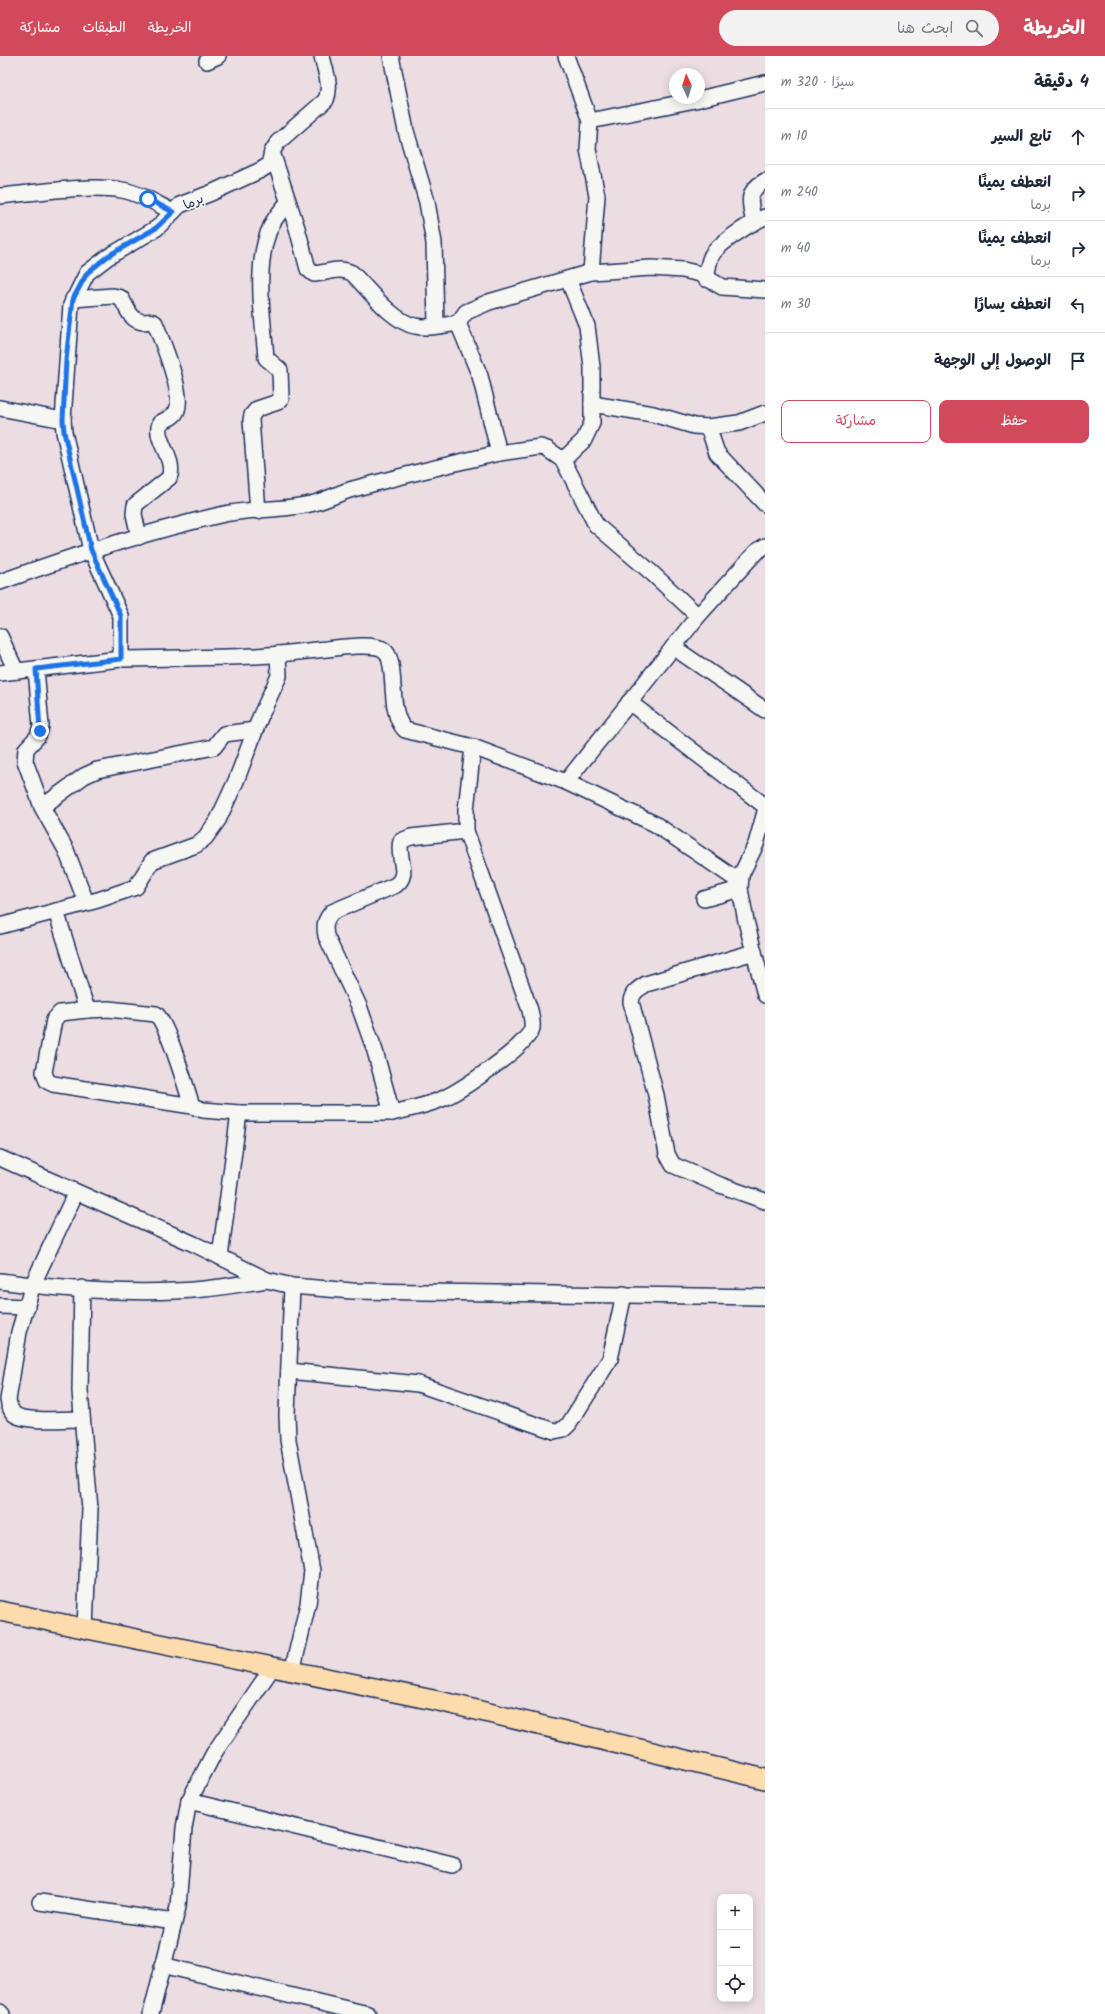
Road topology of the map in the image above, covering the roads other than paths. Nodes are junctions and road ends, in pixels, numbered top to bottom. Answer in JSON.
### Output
{"nodes":[{"id":1,"x":322,"y":56,"type":"edge"},
{"id":2,"x":391,"y":56,"type":"edge"},
{"id":3,"x":566,"y":56,"type":"edge"},
{"id":4,"x":765,"y":83,"type":"edge"},
{"id":5,"x":590,"y":121,"type":"junction"},
{"id":6,"x":272,"y":152,"type":"junction"},
{"id":7,"x":765,"y":181,"type":"edge"},
{"id":8,"x":0,"y":196,"type":"edge"},
{"id":9,"x":288,"y":202,"type":"junction"},
{"id":10,"x":173,"y":212,"type":"junction"},
{"id":11,"x":759,"y":220,"type":"edge"},
{"id":12,"x":591,"y":272,"type":"junction"},
{"id":13,"x":568,"y":279,"type":"junction"},
{"id":14,"x":706,"y":279,"type":"junction"},
{"id":15,"x":765,"y":290,"type":"edge"},
{"id":16,"x":73,"y":299,"type":"junction"},
{"id":17,"x":458,"y":323,"type":"junction"},
{"id":18,"x":436,"y":325,"type":"junction"},
{"id":19,"x":592,"y":404,"type":"junction"},
{"id":20,"x":0,"y":408,"type":"edge"},
{"id":21,"x":765,"y":413,"type":"edge"},
{"id":22,"x":63,"y":420,"type":"junction"},
{"id":23,"x":708,"y":427,"type":"junction"},
{"id":24,"x":499,"y":453,"type":"junction"},
{"id":25,"x":563,"y":460,"type":"junction"},
{"id":26,"x":765,"y":504,"type":"edge"},
{"id":27,"x":258,"y":511,"type":"junction"},
{"id":28,"x":139,"y":537,"type":"junction"},
{"id":29,"x":765,"y":546,"type":"edge"},
{"id":30,"x":91,"y":550,"type":"junction"},
{"id":31,"x":0,"y":582,"type":"edge"},
{"id":32,"x":698,"y":616,"type":"junction"},
{"id":33,"x":0,"y":636,"type":"edge"},
{"id":34,"x":673,"y":647,"type":"junction"},
{"id":35,"x":278,"y":654,"type":"junction"},
{"id":36,"x":121,"y":659,"type":"junction"},
{"id":37,"x":36,"y":669,"type":"junction"},
{"id":38,"x":16,"y":671,"type":"junction"},
{"id":39,"x":0,"y":673,"type":"edge"},
{"id":40,"x":629,"y":702,"type":"junction"},
{"id":41,"x":765,"y":710,"type":"edge"},
{"id":42,"x":255,"y":730,"type":"junction"},
{"id":43,"x":472,"y":747,"type":"junction"},
{"id":44,"x":566,"y":782,"type":"junction"},
{"id":45,"x":765,"y":806,"type":"edge"},
{"id":46,"x":42,"y":807,"type":"junction"},
{"id":47,"x":765,"y":812,"type":"edge"},
{"id":48,"x":466,"y":831,"type":"junction"},
{"id":49,"x":740,"y":885,"type":"junction"},
{"id":50,"x":704,"y":899,"type":"dead end"},
{"id":51,"x":86,"y":902,"type":"junction"},
{"id":52,"x":56,"y":911,"type":"junction"},
{"id":53,"x":0,"y":926,"type":"edge"},
{"id":54,"x":754,"y":952,"type":"junction"},
{"id":55,"x":765,"y":995,"type":"edge"},
{"id":56,"x":87,"y":1010,"type":"junction"},
{"id":57,"x":192,"y":1106,"type":"junction"},
{"id":58,"x":240,"y":1113,"type":"junction"},
{"id":59,"x":392,"y":1113,"type":"junction"},
{"id":60,"x":0,"y":1158,"type":"edge"},
{"id":61,"x":76,"y":1192,"type":"junction"},
{"id":62,"x":765,"y":1201,"type":"edge"},
{"id":63,"x":220,"y":1257,"type":"junction"},
{"id":64,"x":268,"y":1280,"type":"junction"},
{"id":65,"x":0,"y":1281,"type":"edge"},
{"id":66,"x":34,"y":1284,"type":"junction"},
{"id":67,"x":292,"y":1286,"type":"junction"},
{"id":68,"x":82,"y":1288,"type":"junction"},
{"id":69,"x":624,"y":1294,"type":"junction"},
{"id":70,"x":765,"y":1297,"type":"edge"},
{"id":71,"x":0,"y":1306,"type":"edge"},
{"id":72,"x":27,"y":1307,"type":"junction"},
{"id":73,"x":7,"y":1367,"type":"edge"},
{"id":74,"x":289,"y":1371,"type":"junction"},
{"id":75,"x":82,"y":1420,"type":"junction"},
{"id":76,"x":0,"y":1611,"type":"edge"},
{"id":77,"x":85,"y":1629,"type":"junction"},
{"id":78,"x":272,"y":1668,"type":"junction"},
{"id":79,"x":292,"y":1672,"type":"junction"},
{"id":80,"x":765,"y":1779,"type":"edge"},
{"id":81,"x":189,"y":1801,"type":"junction"},
{"id":82,"x":452,"y":1865,"type":"dead end"},
{"id":83,"x":40,"y":1902,"type":"dead end"},
{"id":84,"x":174,"y":1922,"type":"junction"},
{"id":85,"x":162,"y":1965,"type":"junction"},
{"id":86,"x":0,"y":2012,"type":"edge"},
{"id":87,"x":2,"y":2014,"type":"edge"},
{"id":88,"x":151,"y":2014,"type":"edge"},
{"id":89,"x":368,"y":2014,"type":"edge"}],
"edges":[{"from":1,"to":6,"type":"street","name":"برما"},
{"from":2,"to":18,"type":"street"},
{"from":3,"to":5,"type":"street"},
{"from":4,"to":5,"type":"street"},
{"from":5,"to":12,"type":"street"},
{"from":6,"to":9,"type":"street"},
{"from":6,"to":10,"type":"street","name":"برما"},
{"from":7,"to":11,"type":"street"},
{"from":8,"to":10,"type":"street"},
{"from":9,"to":18,"type":"street"},
{"from":9,"to":27,"type":"street"},
{"from":10,"to":16,"type":"street","name":"برما"},
{"from":11,"to":14,"type":"street"},
{"from":12,"to":13,"type":"street"},
{"from":12,"to":14,"type":"street"},
{"from":13,"to":17,"type":"street"},
{"from":13,"to":19,"type":"street"},
{"from":14,"to":15,"type":"street"},
{"from":16,"to":22,"type":"street","name":"برما"},
{"from":16,"to":28,"type":"street"},
{"from":17,"to":18,"type":"street"},
{"from":17,"to":24,"type":"street"},
{"from":19,"to":23,"type":"street"},
{"from":19,"to":25,"type":"street"},
{"from":20,"to":22,"type":"street"},
{"from":21,"to":23,"type":"street"},
{"from":22,"to":30,"type":"street","name":"برما"},
{"from":23,"to":26,"type":"street"},
{"from":24,"to":25,"type":"street"},
{"from":24,"to":27,"type":"street"},
{"from":25,"to":32,"type":"street"},
{"from":27,"to":28,"type":"street"},
{"from":28,"to":30,"type":"street"},
{"from":29,"to":32,"type":"street"},
{"from":30,"to":31,"type":"street"},
{"from":30,"to":36,"type":"street","name":"برما"},
{"from":32,"to":34,"type":"street"},
{"from":33,"to":38,"type":"street"},
{"from":34,"to":40,"type":"street"},
{"from":34,"to":41,"type":"street"},
{"from":35,"to":36,"type":"street"},
{"from":35,"to":42,"type":"street"},
{"from":35,"to":43,"type":"street"},
{"from":36,"to":37,"type":"street"},
{"from":37,"to":38,"type":"street"},
{"from":37,"to":46,"type":"street"},
{"from":38,"to":39,"type":"street"},
{"from":40,"to":44,"type":"street"},
{"from":40,"to":45,"type":"street"},
{"from":42,"to":46,"type":"street"},
{"from":42,"to":51,"type":"street"},
{"from":43,"to":44,"type":"street"},
{"from":43,"to":48,"type":"street"},
{"from":44,"to":49,"type":"street"},
{"from":46,"to":51,"type":"street"},
{"from":47,"to":49,"type":"street"},
{"from":48,"to":59,"type":"street"},
{"from":48,"to":59,"type":"street"},
{"from":49,"to":50,"type":"street"},
{"from":49,"to":54,"type":"street"},
{"from":51,"to":52,"type":"street"},
{"from":52,"to":53,"type":"street"},
{"from":52,"to":56,"type":"street"},
{"from":54,"to":55,"type":"street"},
{"from":54,"to":62,"type":"street"},
{"from":56,"to":57,"type":"street"},
{"from":56,"to":57,"type":"street"},
{"from":57,"to":58,"type":"street"},
{"from":58,"to":59,"type":"street"},
{"from":58,"to":63,"type":"street"},
{"from":60,"to":61,"type":"street"},
{"from":61,"to":63,"type":"street"},
{"from":61,"to":66,"type":"street"},
{"from":63,"to":64,"type":"street"},
{"from":64,"to":67,"type":"street"},
{"from":64,"to":68,"type":"street"},
{"from":65,"to":66,"type":"street"},
{"from":66,"to":68,"type":"street"},
{"from":66,"to":72,"type":"street"},
{"from":67,"to":69,"type":"street"},
{"from":67,"to":74,"type":"street"},
{"from":68,"to":75,"type":"street"},
{"from":69,"to":70,"type":"street"},
{"from":69,"to":74,"type":"street"},
{"from":71,"to":72,"type":"street"},
{"from":72,"to":73,"type":"street"},
{"from":73,"to":75,"type":"street"},
{"from":74,"to":79,"type":"street"},
{"from":75,"to":77,"type":"street"},
{"from":76,"to":77,"type":"main road"},
{"from":77,"to":78,"type":"main road"},
{"from":78,"to":79,"type":"main road"},
{"from":78,"to":81,"type":"street"},
{"from":79,"to":80,"type":"main road"},
{"from":81,"to":82,"type":"street"},
{"from":81,"to":84,"type":"street"},
{"from":83,"to":84,"type":"street"},
{"from":84,"to":85,"type":"street"},
{"from":85,"to":88,"type":"street"},
{"from":85,"to":89,"type":"street"},
{"from":86,"to":87,"type":"street"}]}
